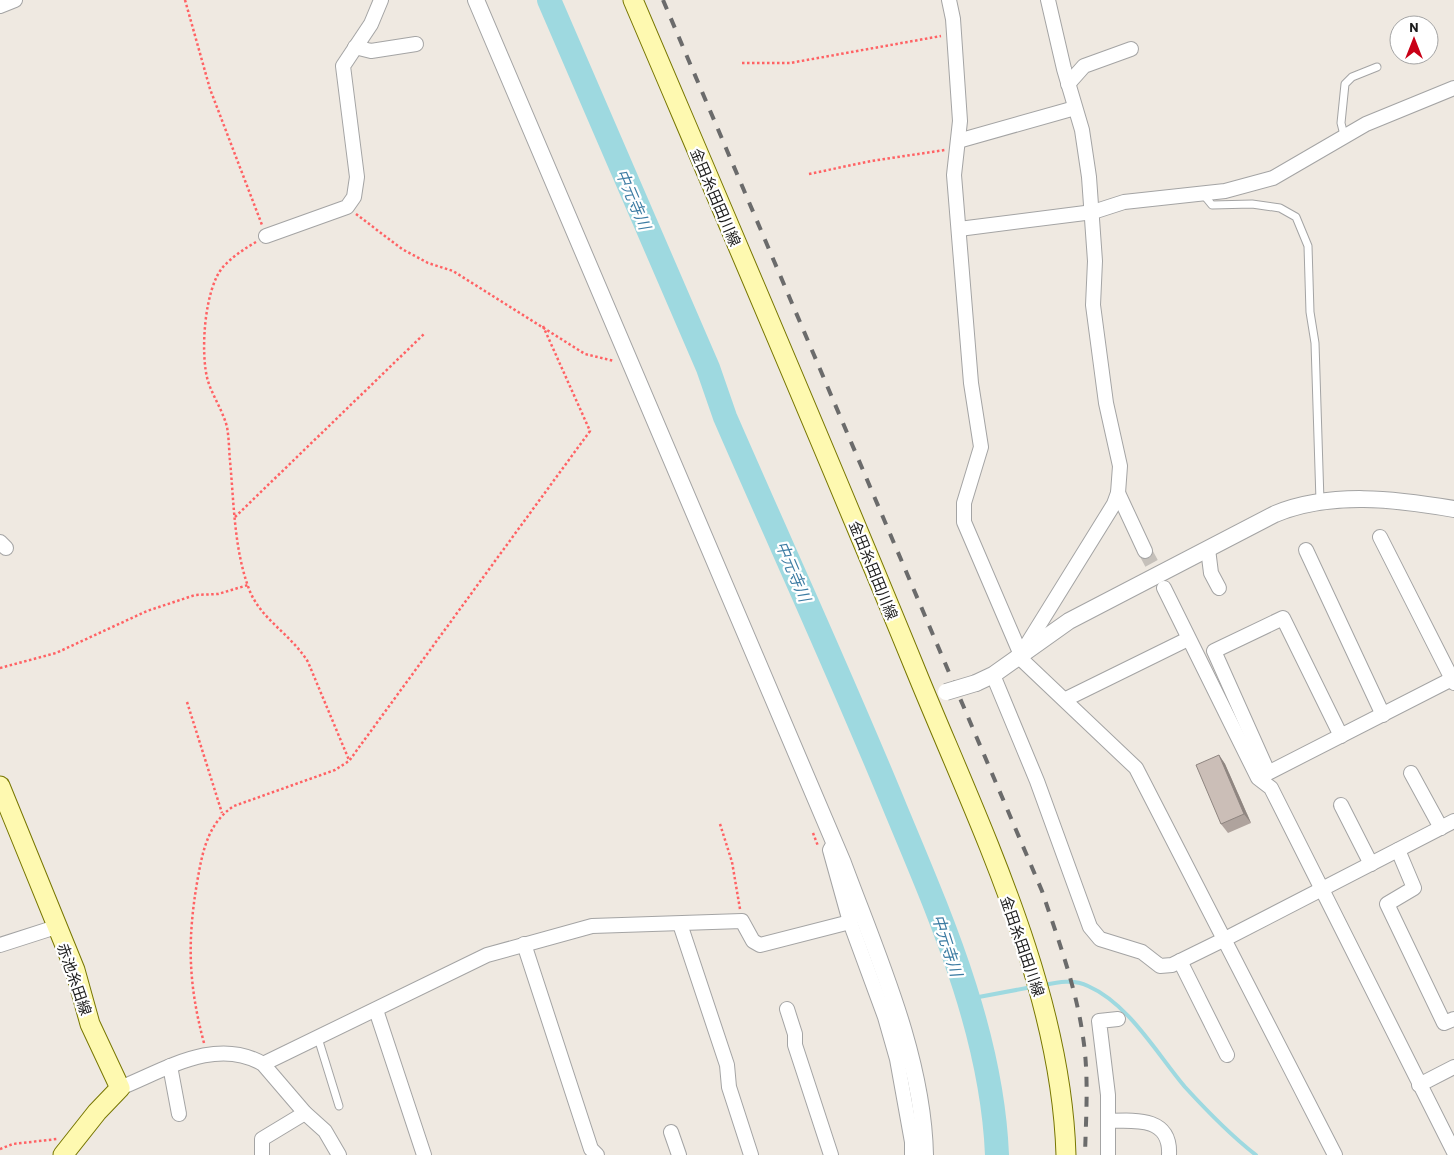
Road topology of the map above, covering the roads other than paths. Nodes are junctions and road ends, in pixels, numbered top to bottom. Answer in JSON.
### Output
{"nodes":[{"id":1,"x":15,"y":0,"type":"edge"},
{"id":2,"x":476,"y":0,"type":"edge"},
{"id":3,"x":632,"y":0,"type":"edge"},
{"id":4,"x":949,"y":0,"type":"edge"},
{"id":5,"x":1048,"y":0,"type":"edge"},
{"id":6,"x":376,"y":3,"type":"edge"},
{"id":7,"x":0,"y":6,"type":"edge"},
{"id":8,"x":416,"y":44,"type":"dead end"},
{"id":9,"x":355,"y":47,"type":"junction"},
{"id":10,"x":1131,"y":49,"type":"dead end"},
{"id":11,"x":1377,"y":67,"type":"dead end"},
{"id":12,"x":1068,"y":84,"type":"junction"},
{"id":13,"x":1454,"y":88,"type":"edge"},
{"id":14,"x":1075,"y":108,"type":"junction"},
{"id":15,"x":1344,"y":135,"type":"junction"},
{"id":16,"x":957,"y":145,"type":"junction"},
{"id":17,"x":1202,"y":192,"type":"junction"},
{"id":18,"x":1093,"y":212,"type":"junction"},
{"id":19,"x":959,"y":229,"type":"junction"},
{"id":20,"x":266,"y":236,"type":"road end"},
{"id":21,"x":1118,"y":493,"type":"junction"},
{"id":22,"x":1320,"y":501,"type":"junction"},
{"id":23,"x":1454,"y":508,"type":"edge"},
{"id":24,"x":1380,"y":537,"type":"dead end"},
{"id":25,"x":1208,"y":550,"type":"junction"},
{"id":26,"x":1306,"y":550,"type":"dead end"},
{"id":27,"x":1145,"y":551,"type":"tunnel mouth"},
{"id":28,"x":1164,"y":588,"type":"tunnel mouth"},
{"id":29,"x":1219,"y":588,"type":"dead end"},
{"id":30,"x":1188,"y":639,"type":"junction"},
{"id":31,"x":1021,"y":654,"type":"junction"},
{"id":32,"x":993,"y":675,"type":"junction"},
{"id":33,"x":1453,"y":680,"type":"edge"},
{"id":34,"x":927,"y":698,"type":"junction"},
{"id":35,"x":1066,"y":700,"type":"junction"},
{"id":36,"x":1383,"y":715,"type":"junction"},
{"id":37,"x":1341,"y":736,"type":"junction"},
{"id":38,"x":1411,"y":773,"type":"dead end"},
{"id":39,"x":1263,"y":775,"type":"junction"},
{"id":40,"x":0,"y":786,"type":"edge"},
{"id":41,"x":1341,"y":804,"type":"dead end"},
{"id":42,"x":1454,"y":822,"type":"edge"},
{"id":43,"x":1441,"y":828,"type":"junction"},
{"id":44,"x":835,"y":843,"type":"junction"},
{"id":45,"x":1398,"y":850,"type":"junction"},
{"id":46,"x":1371,"y":864,"type":"junction"},
{"id":47,"x":1321,"y":890,"type":"junction"},
{"id":48,"x":850,"y":922,"type":"junction"},
{"id":49,"x":680,"y":924,"type":"junction"},
{"id":50,"x":56,"y":927,"type":"junction"},
{"id":51,"x":1225,"y":940,"type":"junction"},
{"id":52,"x":524,"y":944,"type":"junction"},
{"id":53,"x":0,"y":945,"type":"edge"},
{"id":54,"x":1180,"y":961,"type":"junction"},
{"id":55,"x":786,"y":1009,"type":"dead end"},
{"id":56,"x":376,"y":1010,"type":"junction"},
{"id":57,"x":1118,"y":1019,"type":"dead end"},
{"id":58,"x":1454,"y":1019,"type":"edge"},
{"id":59,"x":318,"y":1038,"type":"junction"},
{"id":60,"x":1227,"y":1055,"type":"dead end"},
{"id":61,"x":263,"y":1064,"type":"junction"},
{"id":62,"x":170,"y":1066,"type":"junction"},
{"id":63,"x":1454,"y":1066,"type":"edge"},
{"id":64,"x":1418,"y":1085,"type":"junction"},
{"id":65,"x":120,"y":1088,"type":"junction"},
{"id":66,"x":339,"y":1106,"type":"dead end"},
{"id":67,"x":305,"y":1113,"type":"junction"},
{"id":68,"x":179,"y":1114,"type":"dead end"},
{"id":69,"x":1108,"y":1121,"type":"junction"},
{"id":70,"x":671,"y":1132,"type":"dead end"},
{"id":71,"x":67,"y":1149,"type":"edge"},
{"id":72,"x":1454,"y":1152,"type":"edge"},
{"id":73,"x":262,"y":1155,"type":"edge"},
{"id":74,"x":338,"y":1155,"type":"edge"},
{"id":75,"x":424,"y":1155,"type":"edge"},
{"id":76,"x":596,"y":1155,"type":"edge"},
{"id":77,"x":679,"y":1155,"type":"edge"},
{"id":78,"x":751,"y":1155,"type":"edge"},
{"id":79,"x":831,"y":1155,"type":"edge"},
{"id":80,"x":912,"y":1155,"type":"edge"},
{"id":81,"x":926,"y":1155,"type":"edge"},
{"id":82,"x":1066,"y":1155,"type":"edge"},
{"id":83,"x":1108,"y":1155,"type":"edge"},
{"id":84,"x":1169,"y":1155,"type":"edge"},
{"id":85,"x":1335,"y":1155,"type":"edge"}],
"edges":[{"from":1,"to":7,"type":"street"},
{"from":2,"to":44,"type":"street"},
{"from":3,"to":34,"type":"main road","name":"金田糸田田川線"},
{"from":4,"to":16,"type":"street"},
{"from":5,"to":12,"type":"street"},
{"from":6,"to":9,"type":"street"},
{"from":8,"to":9,"type":"street"},
{"from":9,"to":20,"type":"street"},
{"from":10,"to":12,"type":"street"},
{"from":11,"to":15,"type":"lane"},
{"from":12,"to":14,"type":"street"},
{"from":13,"to":15,"type":"street"},
{"from":14,"to":16,"type":"street"},
{"from":14,"to":18,"type":"street"},
{"from":15,"to":17,"type":"street"},
{"from":16,"to":19,"type":"street"},
{"from":17,"to":18,"type":"street"},
{"from":17,"to":22,"type":"lane"},
{"from":18,"to":19,"type":"street"},
{"from":18,"to":21,"type":"street"},
{"from":19,"to":31,"type":"street"},
{"from":21,"to":27,"type":"street"},
{"from":21,"to":31,"type":"street"},
{"from":22,"to":23,"type":"street"},
{"from":22,"to":25,"type":"street"},
{"from":24,"to":33,"type":"street"},
{"from":25,"to":29,"type":"street"},
{"from":25,"to":31,"type":"street"},
{"from":26,"to":36,"type":"street"},
{"from":28,"to":30,"type":"street"},
{"from":30,"to":35,"type":"street"},
{"from":30,"to":39,"type":"street"},
{"from":31,"to":32,"type":"street"},
{"from":31,"to":35,"type":"street"},
{"from":32,"to":34,"type":"street","bridge":true},
{"from":32,"to":54,"type":"street"},
{"from":33,"to":36,"type":"street"},
{"from":34,"to":82,"type":"main road","name":"金田糸田田川線"},
{"from":35,"to":51,"type":"street"},
{"from":36,"to":37,"type":"street"},
{"from":37,"to":39,"type":"street"},
{"from":37,"to":39,"type":"street"},
{"from":38,"to":43,"type":"street"},
{"from":39,"to":47,"type":"street"},
{"from":40,"to":50,"type":"main road","name":"赤池糸田線"},
{"from":41,"to":46,"type":"street"},
{"from":42,"to":43,"type":"street"},
{"from":43,"to":45,"type":"street"},
{"from":44,"to":48,"type":"street"},
{"from":44,"to":81,"type":"street"},
{"from":45,"to":46,"type":"street"},
{"from":45,"to":58,"type":"street"},
{"from":46,"to":47,"type":"street"},
{"from":47,"to":51,"type":"street"},
{"from":47,"to":64,"type":"street"},
{"from":48,"to":49,"type":"street"},
{"from":48,"to":80,"type":"street"},
{"from":49,"to":52,"type":"street"},
{"from":49,"to":78,"type":"street"},
{"from":50,"to":53,"type":"street"},
{"from":50,"to":65,"type":"main road","name":"赤池糸田線"},
{"from":51,"to":54,"type":"street"},
{"from":51,"to":85,"type":"street"},
{"from":52,"to":56,"type":"street"},
{"from":52,"to":76,"type":"street"},
{"from":54,"to":60,"type":"street"},
{"from":55,"to":79,"type":"street"},
{"from":56,"to":59,"type":"street"},
{"from":56,"to":75,"type":"street"},
{"from":57,"to":69,"type":"street"},
{"from":59,"to":61,"type":"street"},
{"from":59,"to":66,"type":"lane"},
{"from":61,"to":62,"type":"street"},
{"from":61,"to":67,"type":"street"},
{"from":62,"to":65,"type":"street"},
{"from":62,"to":68,"type":"street"},
{"from":63,"to":64,"type":"street"},
{"from":64,"to":72,"type":"street"},
{"from":65,"to":71,"type":"main road"},
{"from":67,"to":73,"type":"street"},
{"from":67,"to":74,"type":"street"},
{"from":69,"to":83,"type":"street"},
{"from":69,"to":84,"type":"street"},
{"from":70,"to":77,"type":"street"}]}
